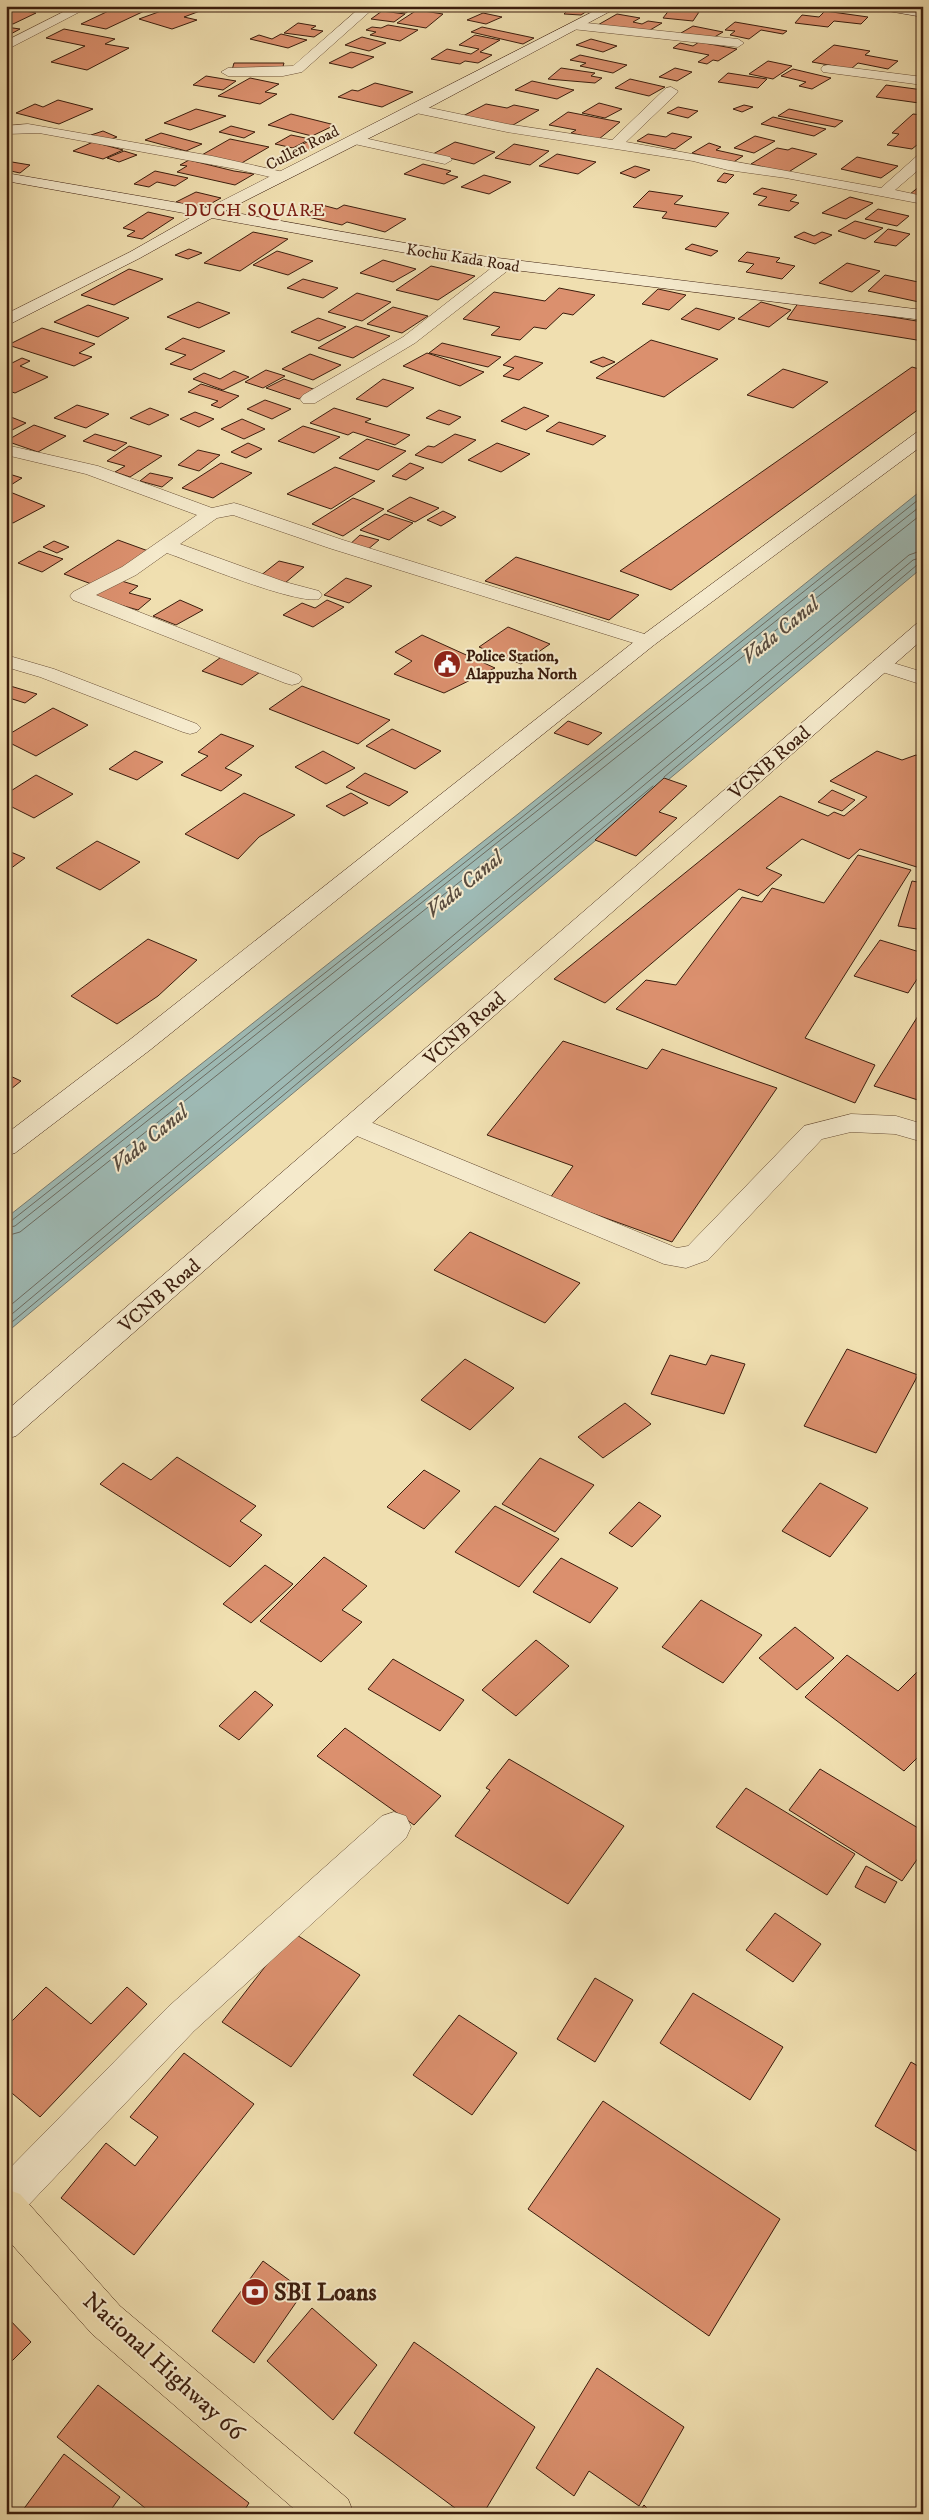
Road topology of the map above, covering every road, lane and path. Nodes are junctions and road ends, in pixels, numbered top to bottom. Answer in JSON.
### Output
{"nodes":[{"id":1,"x":85,"y":6,"type":"edge"},
{"id":2,"x":370,"y":6,"type":"edge"},
{"id":3,"x":577,"y":6,"type":"edge"},
{"id":4,"x":882,"y":6,"type":"edge"},
{"id":5,"x":611,"y":8,"type":"edge"},
{"id":6,"x":923,"y":13,"type":"edge"},
{"id":7,"x":577,"y":26,"type":"junction"},
{"id":8,"x":10,"y":42,"type":"edge"},
{"id":9,"x":738,"y":43,"type":"dead end"},
{"id":10,"x":828,"y":69,"type":"dead end"},
{"id":11,"x":228,"y":72,"type":"dead end"},
{"id":12,"x":923,"y":82,"type":"edge"},
{"id":13,"x":671,"y":91,"type":"dead end"},
{"id":14,"x":416,"y":109,"type":"junction"},
{"id":15,"x":6,"y":130,"type":"edge"},
{"id":16,"x":356,"y":140,"type":"junction"},
{"id":17,"x":616,"y":144,"type":"junction"},
{"id":18,"x":923,"y":158,"type":"edge"},
{"id":19,"x":444,"y":160,"type":"dead end"},
{"id":20,"x":283,"y":176,"type":"junction"},
{"id":21,"x":6,"y":177,"type":"edge"},
{"id":22,"x":885,"y":192,"type":"junction"},
{"id":23,"x":923,"y":200,"type":"edge"},
{"id":24,"x":208,"y":214,"type":"junction"},
{"id":25,"x":504,"y":265,"type":"junction"},
{"id":26,"x":923,"y":315,"type":"edge"},
{"id":27,"x":6,"y":321,"type":"edge"},
{"id":28,"x":309,"y":399,"type":"dead end"},
{"id":29,"x":923,"y":436,"type":"edge"},
{"id":30,"x":6,"y":450,"type":"edge"},
{"id":31,"x":210,"y":514,"type":"junction"},
{"id":32,"x":166,"y":546,"type":"junction"},
{"id":33,"x":312,"y":595,"type":"dead end"},
{"id":34,"x":923,"y":628,"type":"edge"},
{"id":35,"x":647,"y":641,"type":"junction"},
{"id":36,"x":6,"y":661,"type":"edge"},
{"id":37,"x":880,"y":665,"type":"junction"},
{"id":38,"x":292,"y":679,"type":"dead end"},
{"id":39,"x":923,"y":679,"type":"edge"},
{"id":40,"x":190,"y":728,"type":"dead end"},
{"id":41,"x":354,"y":1125,"type":"junction"},
{"id":42,"x":923,"y":1133,"type":"edge"},
{"id":43,"x":6,"y":1147,"type":"edge"},
{"id":44,"x":6,"y":1428,"type":"edge"},
{"id":45,"x":394,"y":1827,"type":"dead end"},
{"id":46,"x":6,"y":2200,"type":"edge"},
{"id":47,"x":6,"y":2208,"type":"edge"},
{"id":48,"x":333,"y":2514,"type":"edge"}],
"edges":[{"from":1,"to":8,"type":"street"},
{"from":2,"to":11,"type":"street"},
{"from":3,"to":5,"type":"street"},
{"from":4,"to":6,"type":"street"},
{"from":5,"to":7,"type":"street","name":"Cullen Road"},
{"from":7,"to":9,"type":"street"},
{"from":7,"to":14,"type":"street","name":"Cullen Road"},
{"from":10,"to":12,"type":"street"},
{"from":13,"to":17,"type":"street"},
{"from":14,"to":16,"type":"street","name":"Cullen Road"},
{"from":14,"to":17,"type":"street"},
{"from":15,"to":20,"type":"street"},
{"from":16,"to":19,"type":"street"},
{"from":16,"to":20,"type":"street","name":"Cullen Road"},
{"from":17,"to":22,"type":"street"},
{"from":18,"to":22,"type":"street"},
{"from":20,"to":24,"type":"street","name":"Cullen Road"},
{"from":21,"to":24,"type":"street","name":"Kochu Kada Road"},
{"from":22,"to":23,"type":"street"},
{"from":24,"to":25,"type":"street","name":"Kochu Kada Road"},
{"from":24,"to":27,"type":"street","name":"Cullen Road"},
{"from":25,"to":26,"type":"street","name":"Kochu Kada Road"},
{"from":25,"to":28,"type":"street"},
{"from":29,"to":35,"type":"street"},
{"from":30,"to":31,"type":"street"},
{"from":31,"to":32,"type":"street"},
{"from":31,"to":35,"type":"street"},
{"from":32,"to":33,"type":"street"},
{"from":32,"to":38,"type":"street"},
{"from":34,"to":37,"type":"street","name":"VCNB Road"},
{"from":35,"to":43,"type":"street"},
{"from":36,"to":40,"type":"street"},
{"from":37,"to":39,"type":"street"},
{"from":37,"to":41,"type":"street","name":"VCNB Road"},
{"from":41,"to":42,"type":"street"},
{"from":41,"to":44,"type":"street","name":"VCNB Road"},
{"from":45,"to":46,"type":"street"},
{"from":47,"to":48,"type":"main road","name":"National Highway 66"}]}
